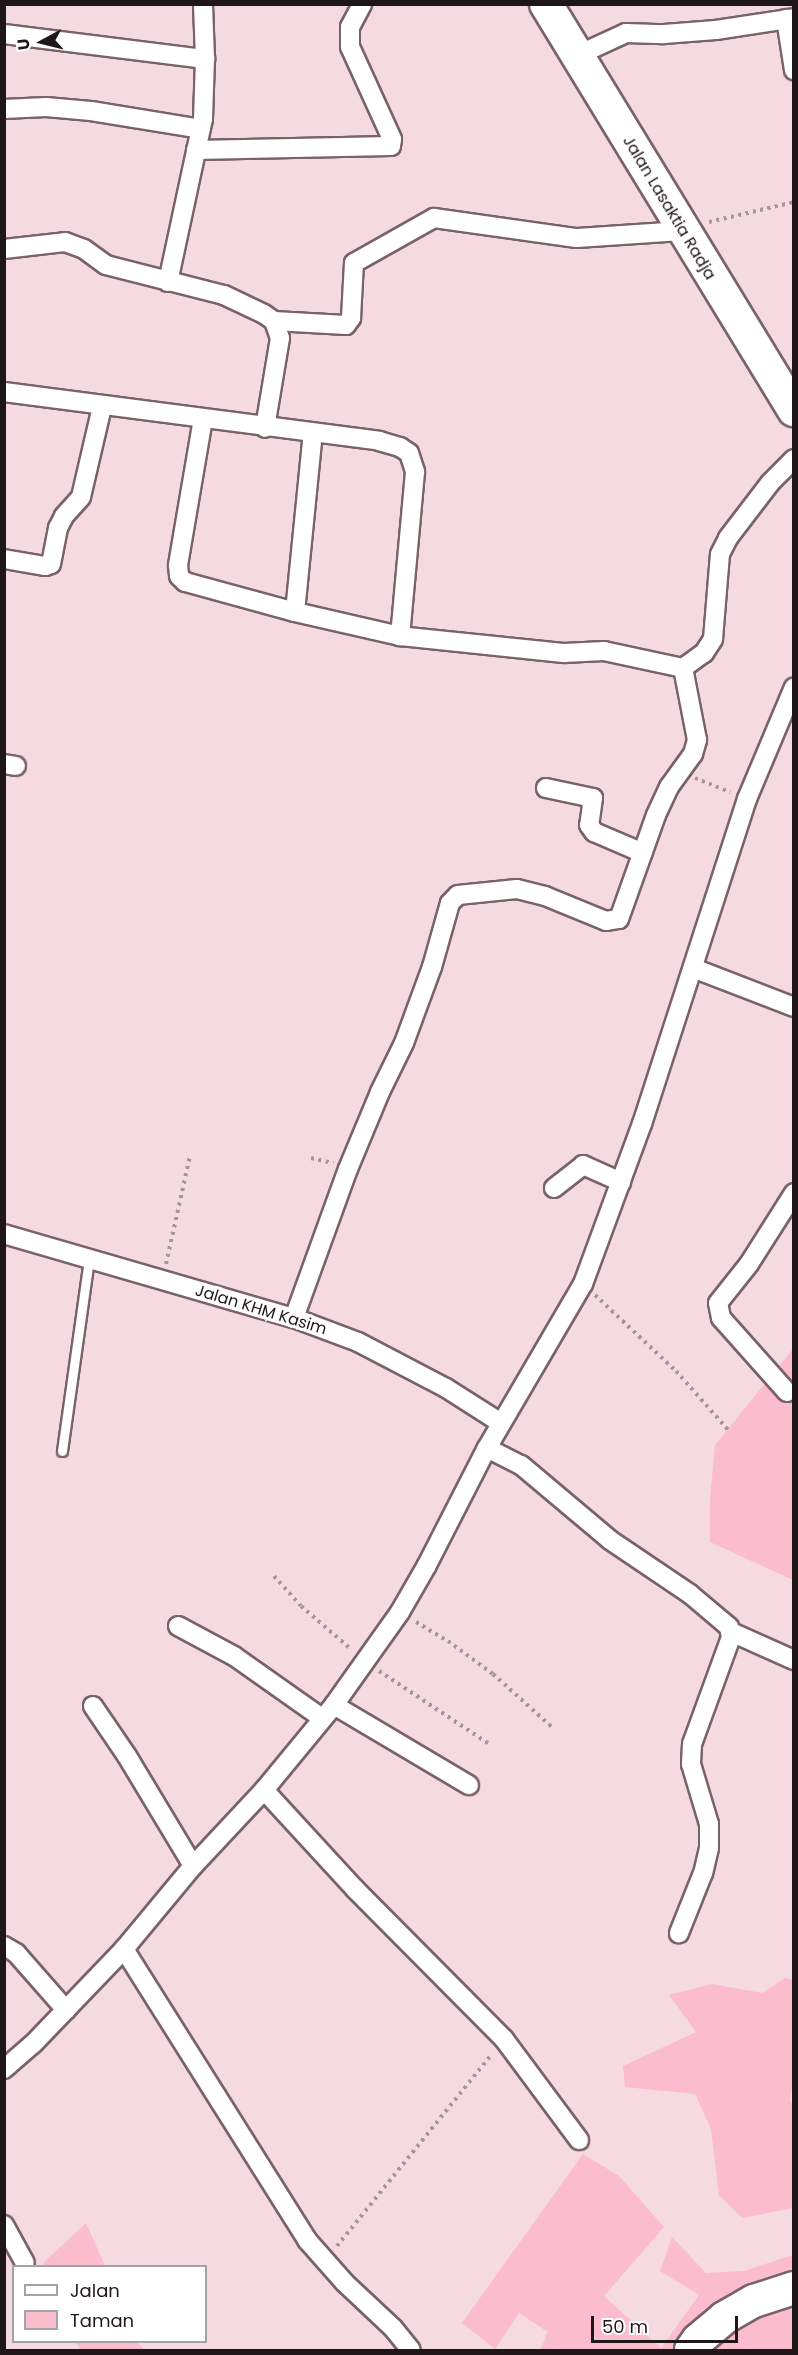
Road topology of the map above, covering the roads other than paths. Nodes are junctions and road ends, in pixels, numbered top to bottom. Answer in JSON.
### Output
{"nodes":[{"id":1,"x":203,"y":4,"type":"edge"},
{"id":2,"x":362,"y":4,"type":"edge"},
{"id":3,"x":546,"y":4,"type":"edge"},
{"id":4,"x":790,"y":19,"type":"edge"},
{"id":5,"x":4,"y":34,"type":"edge"},
{"id":6,"x":576,"y":56,"type":"junction"},
{"id":7,"x":205,"y":59,"type":"junction"},
{"id":8,"x":794,"y":70,"type":"edge"},
{"id":9,"x":4,"y":109,"type":"edge"},
{"id":10,"x":201,"y":129,"type":"junction"},
{"id":11,"x":196,"y":150,"type":"junction"},
{"id":12,"x":682,"y":231,"type":"junction"},
{"id":13,"x":4,"y":249,"type":"edge"},
{"id":14,"x":168,"y":282,"type":"junction"},
{"id":15,"x":274,"y":321,"type":"junction"},
{"id":16,"x":4,"y":392,"type":"edge"},
{"id":17,"x":102,"y":406,"type":"junction"},
{"id":18,"x":794,"y":410,"type":"edge"},
{"id":19,"x":203,"y":419,"type":"junction"},
{"id":20,"x":265,"y":428,"type":"junction"},
{"id":21,"x":313,"y":433,"type":"junction"},
{"id":22,"x":794,"y":459,"type":"edge"},
{"id":23,"x":4,"y":559,"type":"edge"},
{"id":24,"x":294,"y":612,"type":"junction"},
{"id":25,"x":400,"y":636,"type":"junction"},
{"id":26,"x":683,"y":668,"type":"junction"},
{"id":27,"x":794,"y":687,"type":"edge"},
{"id":28,"x":546,"y":788,"type":"dead end"},
{"id":29,"x":644,"y":853,"type":"junction"},
{"id":30,"x":693,"y":968,"type":"junction"},
{"id":31,"x":794,"y":1007,"type":"edge"},
{"id":32,"x":621,"y":1182,"type":"junction"},
{"id":33,"x":554,"y":1188,"type":"dead end"},
{"id":34,"x":794,"y":1193,"type":"edge"},
{"id":35,"x":4,"y":1234,"type":"edge"},
{"id":36,"x":89,"y":1259,"type":"junction"},
{"id":37,"x":294,"y":1318,"type":"junction"},
{"id":38,"x":787,"y":1392,"type":"dead end"},
{"id":39,"x":501,"y":1423,"type":"junction"},
{"id":40,"x":487,"y":1448,"type":"junction"},
{"id":41,"x":62,"y":1451,"type":"dead end"},
{"id":42,"x":178,"y":1626,"type":"dead end"},
{"id":43,"x":731,"y":1632,"type":"junction"},
{"id":44,"x":794,"y":1660,"type":"edge"},
{"id":45,"x":93,"y":1706,"type":"dead end"},
{"id":46,"x":328,"y":1712,"type":"junction"},
{"id":47,"x":469,"y":1785,"type":"dead end"},
{"id":48,"x":264,"y":1790,"type":"junction"},
{"id":49,"x":193,"y":1866,"type":"junction"},
{"id":50,"x":679,"y":1933,"type":"dead end"},
{"id":51,"x":4,"y":1946,"type":"edge"},
{"id":52,"x":124,"y":1949,"type":"junction"},
{"id":53,"x":66,"y":2010,"type":"junction"},
{"id":54,"x":4,"y":2069,"type":"edge"},
{"id":55,"x":579,"y":2140,"type":"dead end"},
{"id":56,"x":4,"y":2225,"type":"edge"},
{"id":57,"x":25,"y":2263,"type":"dead end"},
{"id":58,"x":794,"y":2288,"type":"edge"},
{"id":59,"x":411,"y":2350,"type":"edge"},
{"id":60,"x":691,"y":2350,"type":"edge"}],
"edges":[{"from":1,"to":7,"type":"street"},
{"from":2,"to":11,"type":"street"},
{"from":3,"to":6,"type":"highway","name":"Jalan Lasaktia Radja"},
{"from":4,"to":6,"type":"street"},
{"from":4,"to":8,"type":"street"},
{"from":5,"to":7,"type":"street"},
{"from":6,"to":12,"type":"highway","name":"Jalan Lasaktia Radja"},
{"from":7,"to":10,"type":"street"},
{"from":9,"to":10,"type":"street"},
{"from":10,"to":11,"type":"street"},
{"from":11,"to":14,"type":"street"},
{"from":12,"to":15,"type":"street"},
{"from":12,"to":18,"type":"highway","name":"Jalan Lasaktia Radja"},
{"from":13,"to":14,"type":"street"},
{"from":14,"to":15,"type":"street"},
{"from":15,"to":20,"type":"street"},
{"from":16,"to":17,"type":"street"},
{"from":17,"to":19,"type":"street"},
{"from":17,"to":23,"type":"street"},
{"from":19,"to":20,"type":"street"},
{"from":19,"to":24,"type":"street"},
{"from":20,"to":21,"type":"street"},
{"from":21,"to":24,"type":"street"},
{"from":21,"to":25,"type":"street"},
{"from":22,"to":26,"type":"street"},
{"from":24,"to":25,"type":"street"},
{"from":25,"to":26,"type":"street"},
{"from":26,"to":29,"type":"street"},
{"from":27,"to":30,"type":"street"},
{"from":28,"to":29,"type":"street"},
{"from":29,"to":37,"type":"street"},
{"from":30,"to":31,"type":"street"},
{"from":30,"to":32,"type":"street"},
{"from":32,"to":33,"type":"street"},
{"from":32,"to":39,"type":"street"},
{"from":34,"to":38,"type":"street"},
{"from":35,"to":36,"type":"street","name":"Jalan KHM Kasim"},
{"from":36,"to":37,"type":"street","name":"Jalan KHM Kasim"},
{"from":36,"to":41,"type":"lane"},
{"from":37,"to":39,"type":"street","name":"Jalan KHM Kasim"},
{"from":39,"to":40,"type":"street"},
{"from":40,"to":43,"type":"street"},
{"from":40,"to":46,"type":"street"},
{"from":42,"to":46,"type":"street"},
{"from":43,"to":44,"type":"street"},
{"from":43,"to":50,"type":"street"},
{"from":45,"to":49,"type":"street"},
{"from":46,"to":47,"type":"street"},
{"from":46,"to":48,"type":"street"},
{"from":48,"to":49,"type":"street"},
{"from":48,"to":55,"type":"street"},
{"from":49,"to":52,"type":"street"},
{"from":51,"to":53,"type":"street"},
{"from":52,"to":53,"type":"street"},
{"from":52,"to":59,"type":"street"},
{"from":53,"to":54,"type":"street"},
{"from":56,"to":57,"type":"street"},
{"from":58,"to":60,"type":"highway"}]}
